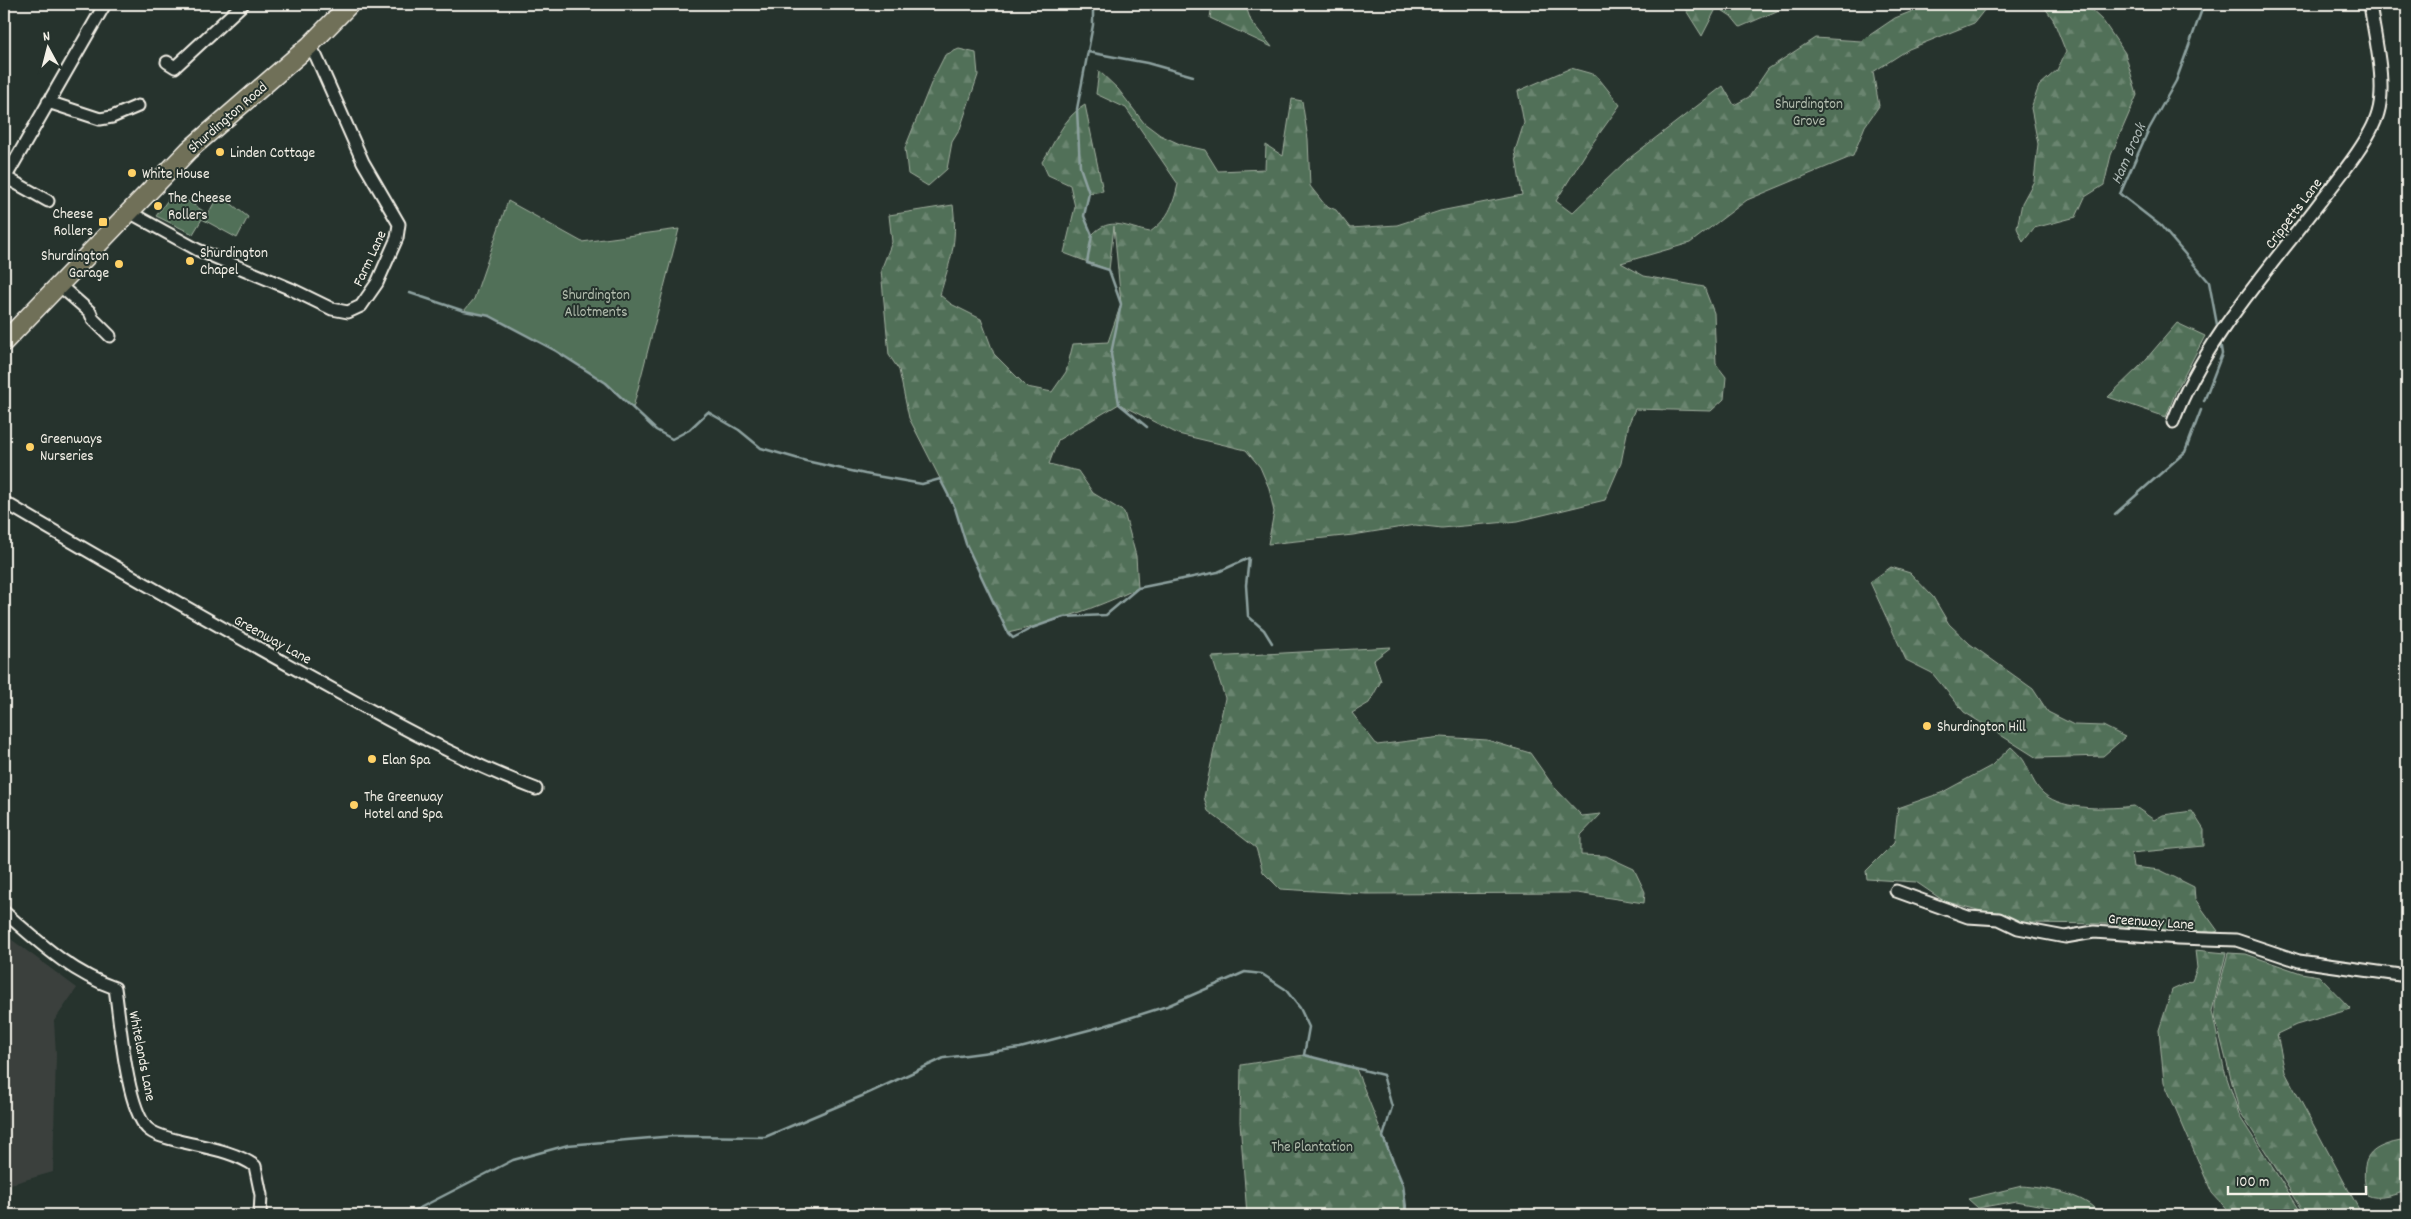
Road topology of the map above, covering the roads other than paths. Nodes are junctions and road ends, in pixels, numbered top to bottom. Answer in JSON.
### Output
{"nodes":[{"id":1,"x":104,"y":4,"type":"edge"},
{"id":2,"x":243,"y":4,"type":"edge"},
{"id":3,"x":350,"y":4,"type":"edge"},
{"id":4,"x":2370,"y":4,"type":"edge"},
{"id":5,"x":309,"y":46,"type":"junction"},
{"id":6,"x":175,"y":68,"type":"dead end"},
{"id":7,"x":48,"y":102,"type":"junction"},
{"id":8,"x":138,"y":106,"type":"dead end"},
{"id":9,"x":5,"y":179,"type":"edge"},
{"id":10,"x":48,"y":201,"type":"dead end"},
{"id":11,"x":130,"y":212,"type":"junction"},
{"id":12,"x":58,"y":284,"type":"junction"},
{"id":13,"x":110,"y":336,"type":"dead end"},
{"id":14,"x":4,"y":342,"type":"edge"},
{"id":15,"x":2173,"y":422,"type":"dead end"},
{"id":16,"x":4,"y":502,"type":"edge"},
{"id":17,"x":536,"y":789,"type":"dead end"},
{"id":18,"x":1896,"y":891,"type":"dead end"},
{"id":19,"x":4,"y":912,"type":"edge"},
{"id":20,"x":2407,"y":976,"type":"edge"},
{"id":21,"x":260,"y":1215,"type":"edge"}],
"edges":[{"from":1,"to":7,"type":"street"},
{"from":2,"to":6,"type":"street"},
{"from":3,"to":5,"type":"main road","name":"Shurdington Road"},
{"from":4,"to":15,"type":"street","name":"Crippetts Lane"},
{"from":5,"to":11,"type":"main road","name":"Shurdington Road"},
{"from":5,"to":11,"type":"street","name":"Farm Lane"},
{"from":7,"to":8,"type":"street"},
{"from":7,"to":9,"type":"street"},
{"from":9,"to":10,"type":"street"},
{"from":11,"to":12,"type":"main road","name":"Shurdington Road"},
{"from":12,"to":13,"type":"street"},
{"from":12,"to":14,"type":"main road","name":"Shurdington Road"},
{"from":16,"to":17,"type":"street","name":"Greenway Lane"},
{"from":18,"to":20,"type":"street","name":"Greenway Lane"},
{"from":19,"to":21,"type":"street","name":"Whitelands Lane"}]}
